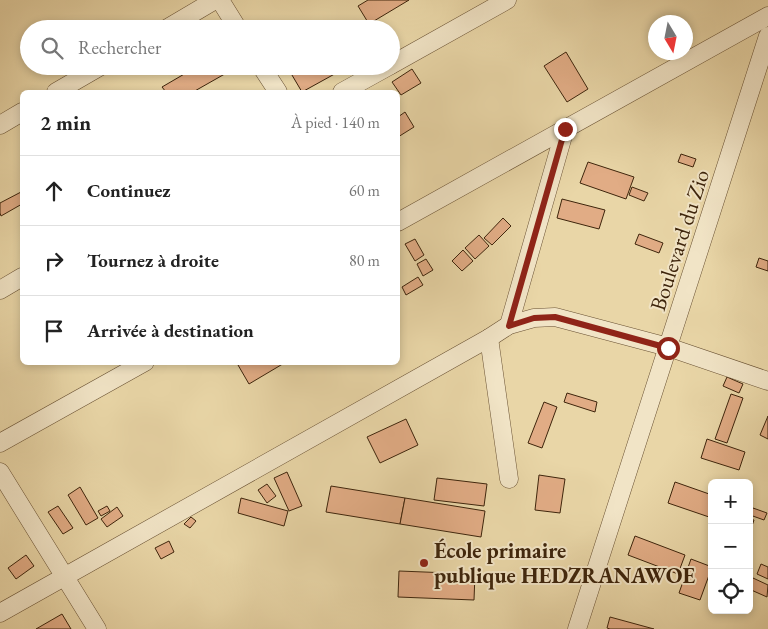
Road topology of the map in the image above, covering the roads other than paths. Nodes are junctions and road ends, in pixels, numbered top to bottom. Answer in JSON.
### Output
{"nodes":[{"id":1,"x":215,"y":0,"type":"edge"},
{"id":2,"x":220,"y":0,"type":"edge"},
{"id":3,"x":507,"y":0,"type":"edge"},
{"id":4,"x":768,"y":16,"type":"edge"},
{"id":5,"x":181,"y":20,"type":"edge"},
{"id":6,"x":232,"y":20,"type":"edge"},
{"id":7,"x":768,"y":36,"type":"edge"},
{"id":8,"x":400,"y":60,"type":"edge"},
{"id":9,"x":85,"y":75,"type":"edge"},
{"id":10,"x":267,"y":75,"type":"edge"},
{"id":11,"x":373,"y":75,"type":"edge"},
{"id":12,"x":59,"y":90,"type":"edge"},
{"id":13,"x":277,"y":90,"type":"edge"},
{"id":14,"x":346,"y":90,"type":"edge"},
{"id":15,"x":20,"y":113,"type":"edge"},
{"id":16,"x":0,"y":125,"type":"edge"},
{"id":17,"x":565,"y":129,"type":"junction"},
{"id":18,"x":400,"y":221,"type":"edge"},
{"id":19,"x":20,"y":278,"type":"edge"},
{"id":20,"x":0,"y":290,"type":"edge"},
{"id":21,"x":509,"y":326,"type":"junction"},
{"id":22,"x":490,"y":338,"type":"junction"},
{"id":23,"x":668,"y":348,"type":"junction"},
{"id":24,"x":140,"y":365,"type":"edge"},
{"id":25,"x":768,"y":381,"type":"edge"},
{"id":26,"x":0,"y":443,"type":"edge"},
{"id":27,"x":0,"y":472,"type":"edge"},
{"id":28,"x":509,"y":479,"type":"dead end"},
{"id":29,"x":65,"y":577,"type":"junction"},
{"id":30,"x":0,"y":613,"type":"edge"},
{"id":31,"x":97,"y":629,"type":"edge"},
{"id":32,"x":577,"y":629,"type":"edge"}],
"edges":[{"from":1,"to":5,"type":"street"},
{"from":2,"to":6,"type":"street"},
{"from":3,"to":8,"type":"street"},
{"from":4,"to":17,"type":"street"},
{"from":7,"to":23,"type":"street","name":"Boulevard du Zio"},
{"from":9,"to":12,"type":"street"},
{"from":10,"to":13,"type":"street"},
{"from":11,"to":14,"type":"street"},
{"from":15,"to":16,"type":"street"},
{"from":17,"to":18,"type":"street"},
{"from":17,"to":21,"type":"street"},
{"from":19,"to":20,"type":"street"},
{"from":21,"to":22,"type":"street"},
{"from":21,"to":23,"type":"street"},
{"from":22,"to":28,"type":"street"},
{"from":22,"to":29,"type":"street"},
{"from":23,"to":25,"type":"street"},
{"from":23,"to":32,"type":"street","name":"Boulevard du Zio"},
{"from":24,"to":26,"type":"street"},
{"from":27,"to":29,"type":"street"},
{"from":29,"to":30,"type":"street"},
{"from":29,"to":31,"type":"street"}]}
